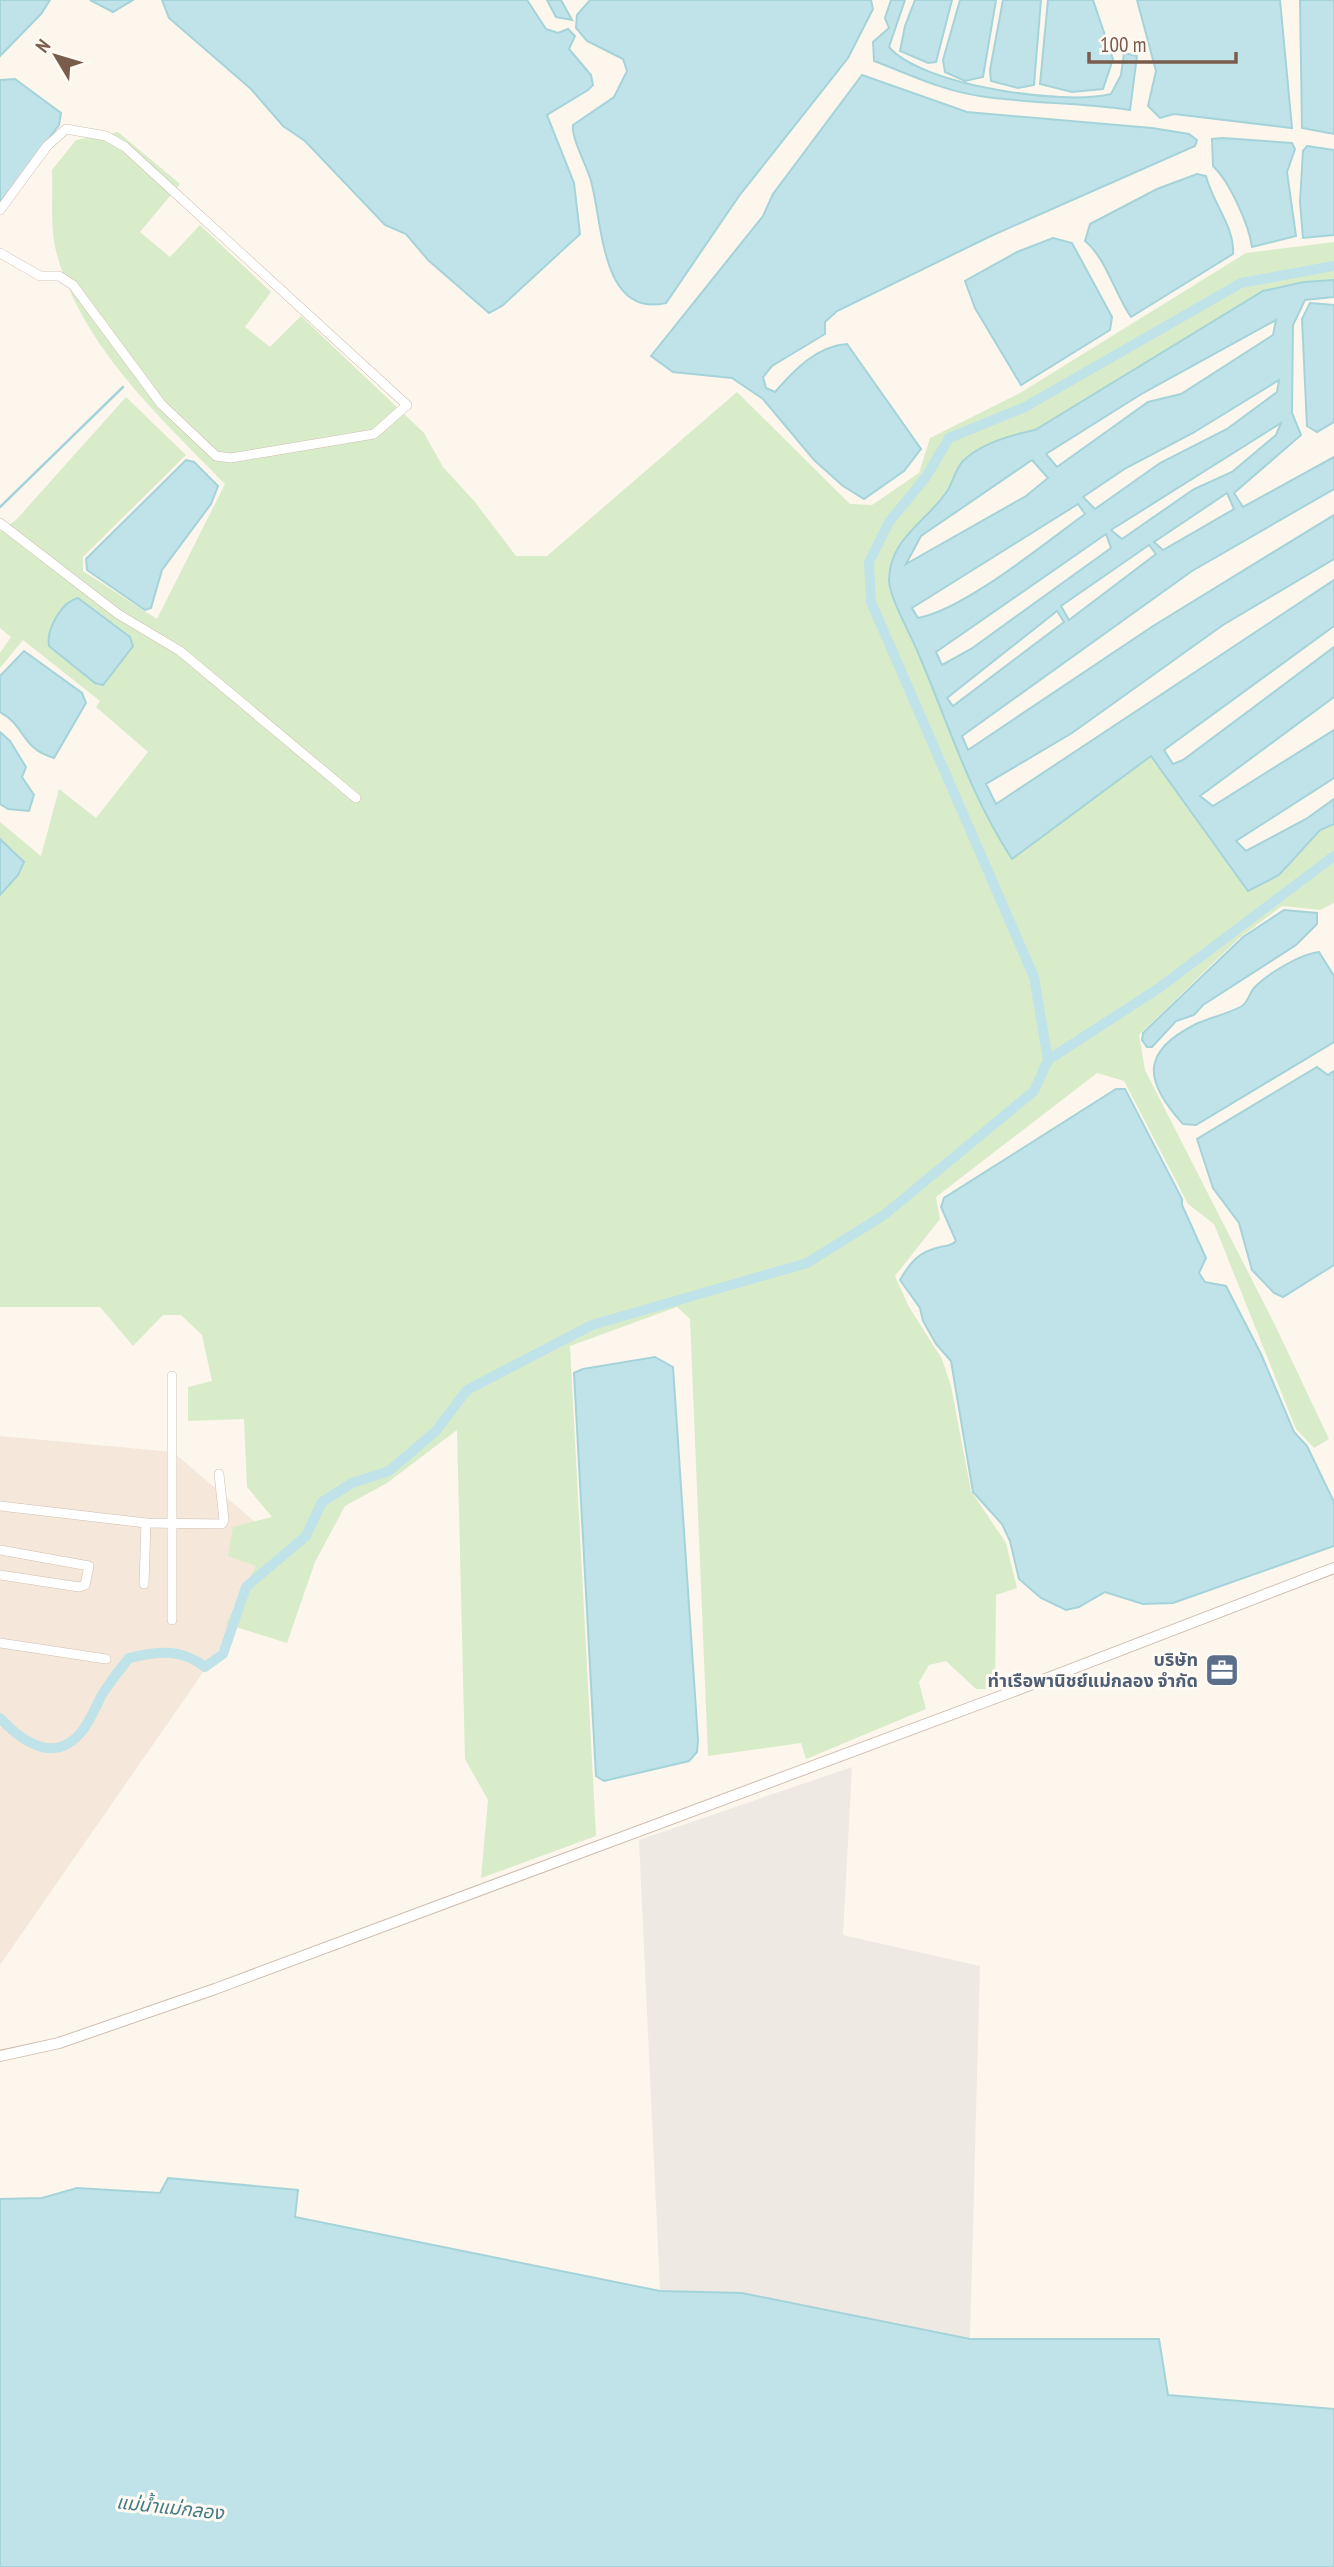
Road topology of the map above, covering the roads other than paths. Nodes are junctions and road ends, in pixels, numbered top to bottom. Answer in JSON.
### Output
{"nodes":[{"id":1,"x":0,"y":210,"type":"edge"},
{"id":2,"x":0,"y":253,"type":"edge"},
{"id":3,"x":0,"y":523,"type":"edge"},
{"id":4,"x":356,"y":798,"type":"dead end"},
{"id":5,"x":172,"y":1376,"type":"dead end"},
{"id":6,"x":219,"y":1474,"type":"dead end"},
{"id":7,"x":0,"y":1506,"type":"edge"},
{"id":8,"x":146,"y":1523,"type":"junction"},
{"id":9,"x":173,"y":1524,"type":"junction"},
{"id":10,"x":0,"y":1550,"type":"edge"},
{"id":11,"x":1334,"y":1568,"type":"edge"},
{"id":12,"x":0,"y":1575,"type":"edge"},
{"id":13,"x":144,"y":1584,"type":"dead end"},
{"id":14,"x":172,"y":1620,"type":"dead end"},
{"id":15,"x":0,"y":1643,"type":"edge"},
{"id":16,"x":106,"y":1658,"type":"dead end"},
{"id":17,"x":0,"y":2056,"type":"edge"}],
"edges":[{"from":1,"to":2,"type":"street"},
{"from":3,"to":4,"type":"street"},
{"from":5,"to":9,"type":"street"},
{"from":6,"to":9,"type":"street"},
{"from":7,"to":8,"type":"street"},
{"from":8,"to":9,"type":"street"},
{"from":8,"to":13,"type":"street"},
{"from":9,"to":14,"type":"street"},
{"from":10,"to":12,"type":"street"},
{"from":11,"to":17,"type":"street"},
{"from":15,"to":16,"type":"street"}]}
